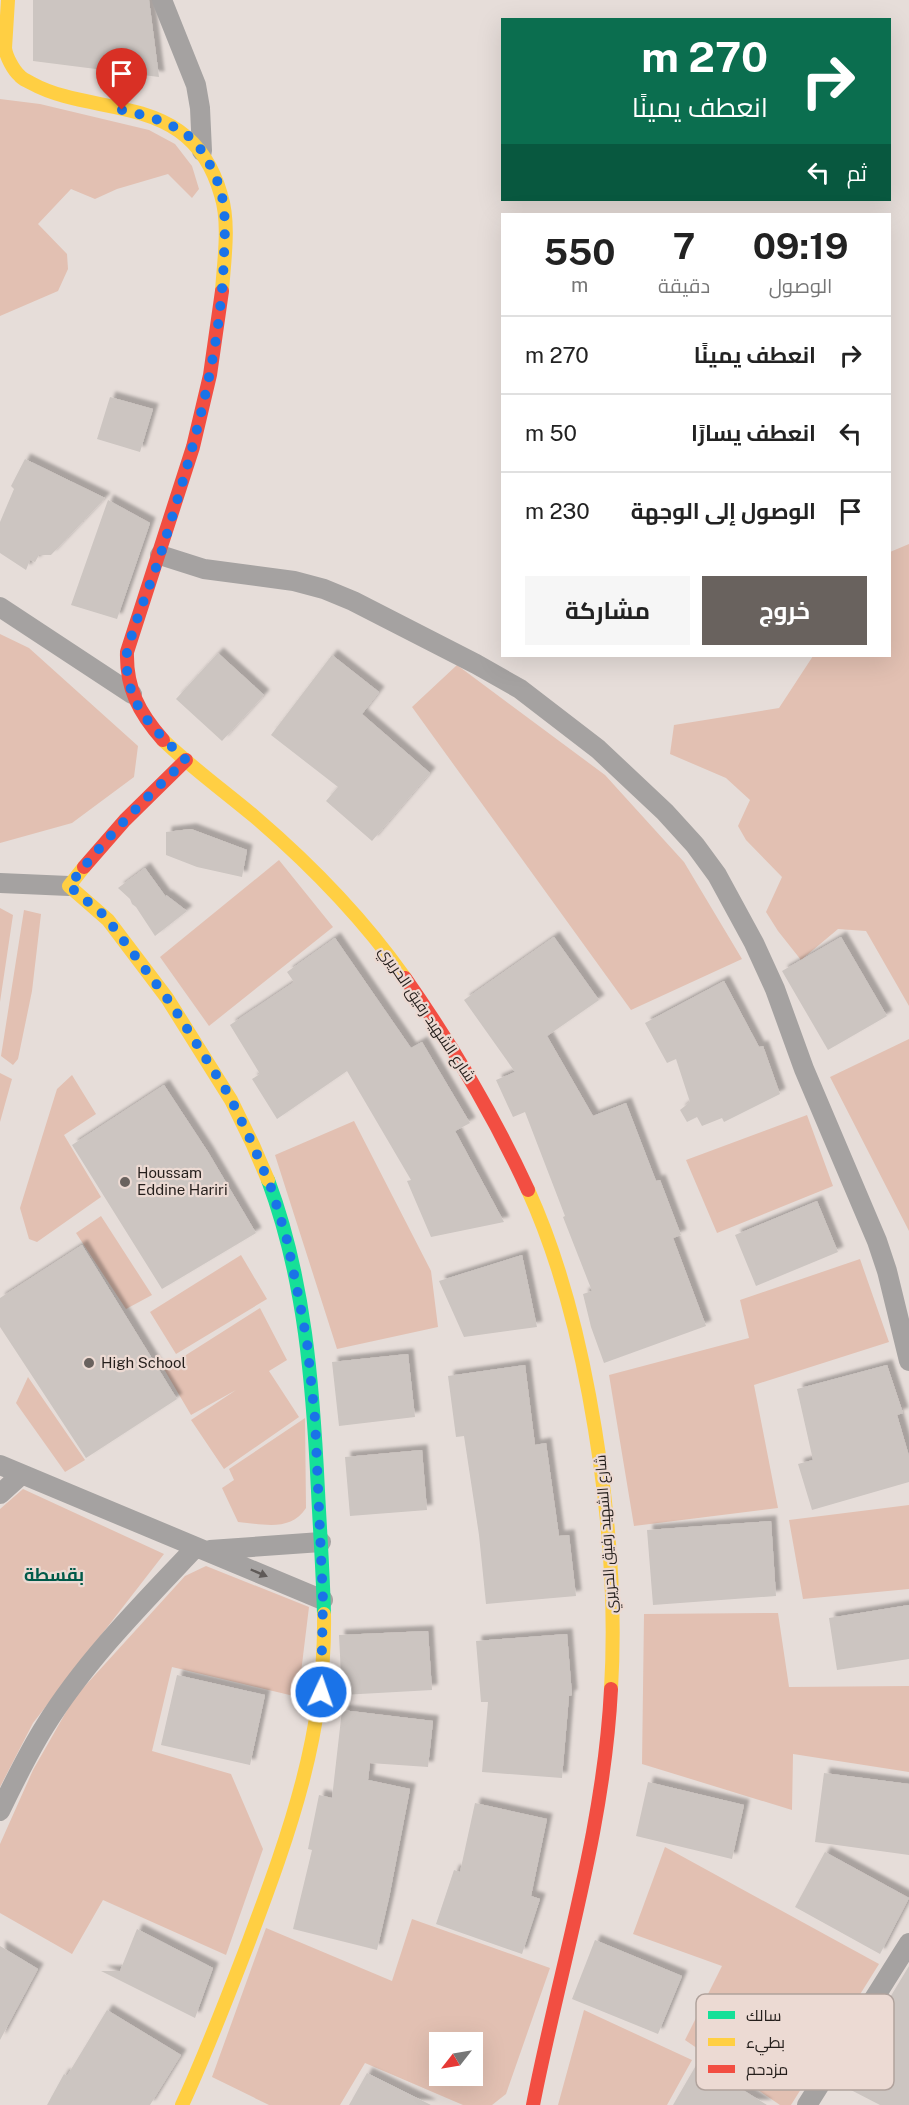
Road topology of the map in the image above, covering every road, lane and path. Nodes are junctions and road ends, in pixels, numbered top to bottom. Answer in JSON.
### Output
{"nodes":[{"id":1,"x":8,"y":0,"type":"edge"},
{"id":2,"x":162,"y":0,"type":"edge"},
{"id":3,"x":202,"y":151,"type":"junction"},
{"id":4,"x":160,"y":555,"type":"junction"},
{"id":5,"x":0,"y":607,"type":"edge"},
{"id":6,"x":132,"y":694,"type":"junction"},
{"id":7,"x":186,"y":760,"type":"junction"},
{"id":8,"x":0,"y":883,"type":"edge"},
{"id":9,"x":69,"y":886,"type":"junction"},
{"id":10,"x":909,"y":1361,"type":"edge"},
{"id":11,"x":0,"y":1465,"type":"edge"},
{"id":12,"x":21,"y":1475,"type":"junction"},
{"id":13,"x":0,"y":1494,"type":"edge"},
{"id":14,"x":321,"y":1542,"type":"junction"},
{"id":15,"x":201,"y":1548,"type":"junction"},
{"id":16,"x":323,"y":1600,"type":"junction"},
{"id":17,"x":0,"y":1811,"type":"edge"},
{"id":18,"x":909,"y":1943,"type":"edge"},
{"id":19,"x":877,"y":1994,"type":"edge"},
{"id":20,"x":816,"y":2090,"type":"edge"},
{"id":21,"x":182,"y":2105,"type":"edge"},
{"id":22,"x":533,"y":2105,"type":"edge"},
{"id":23,"x":807,"y":2105,"type":"edge"}],
"edges":[{"from":1,"to":3,"type":"street","name":"شارع الشهيد رفيق الحريري"},
{"from":2,"to":3,"type":"street"},
{"from":3,"to":4,"type":"street","name":"شارع الشهيد رفيق الحريري"},
{"from":4,"to":6,"type":"street","name":"شارع الشهيد رفيق الحريري"},
{"from":4,"to":10,"type":"street"},
{"from":5,"to":6,"type":"street"},
{"from":6,"to":7,"type":"street","name":"شارع الشهيد رفيق الحريري"},
{"from":7,"to":9,"type":"street"},
{"from":7,"to":22,"type":"street","name":"شارع الشهيد رفيق الحريري"},
{"from":8,"to":9,"type":"street"},
{"from":9,"to":14,"type":"street"},
{"from":11,"to":12,"type":"street"},
{"from":12,"to":13,"type":"street"},
{"from":12,"to":15,"type":"street"},
{"from":14,"to":15,"type":"street"},
{"from":14,"to":16,"type":"street"},
{"from":15,"to":16,"type":"street","one_way":true},
{"from":15,"to":17,"type":"street"},
{"from":16,"to":21,"type":"street"},
{"from":18,"to":19,"type":"street"},
{"from":20,"to":23,"type":"street"}]}
